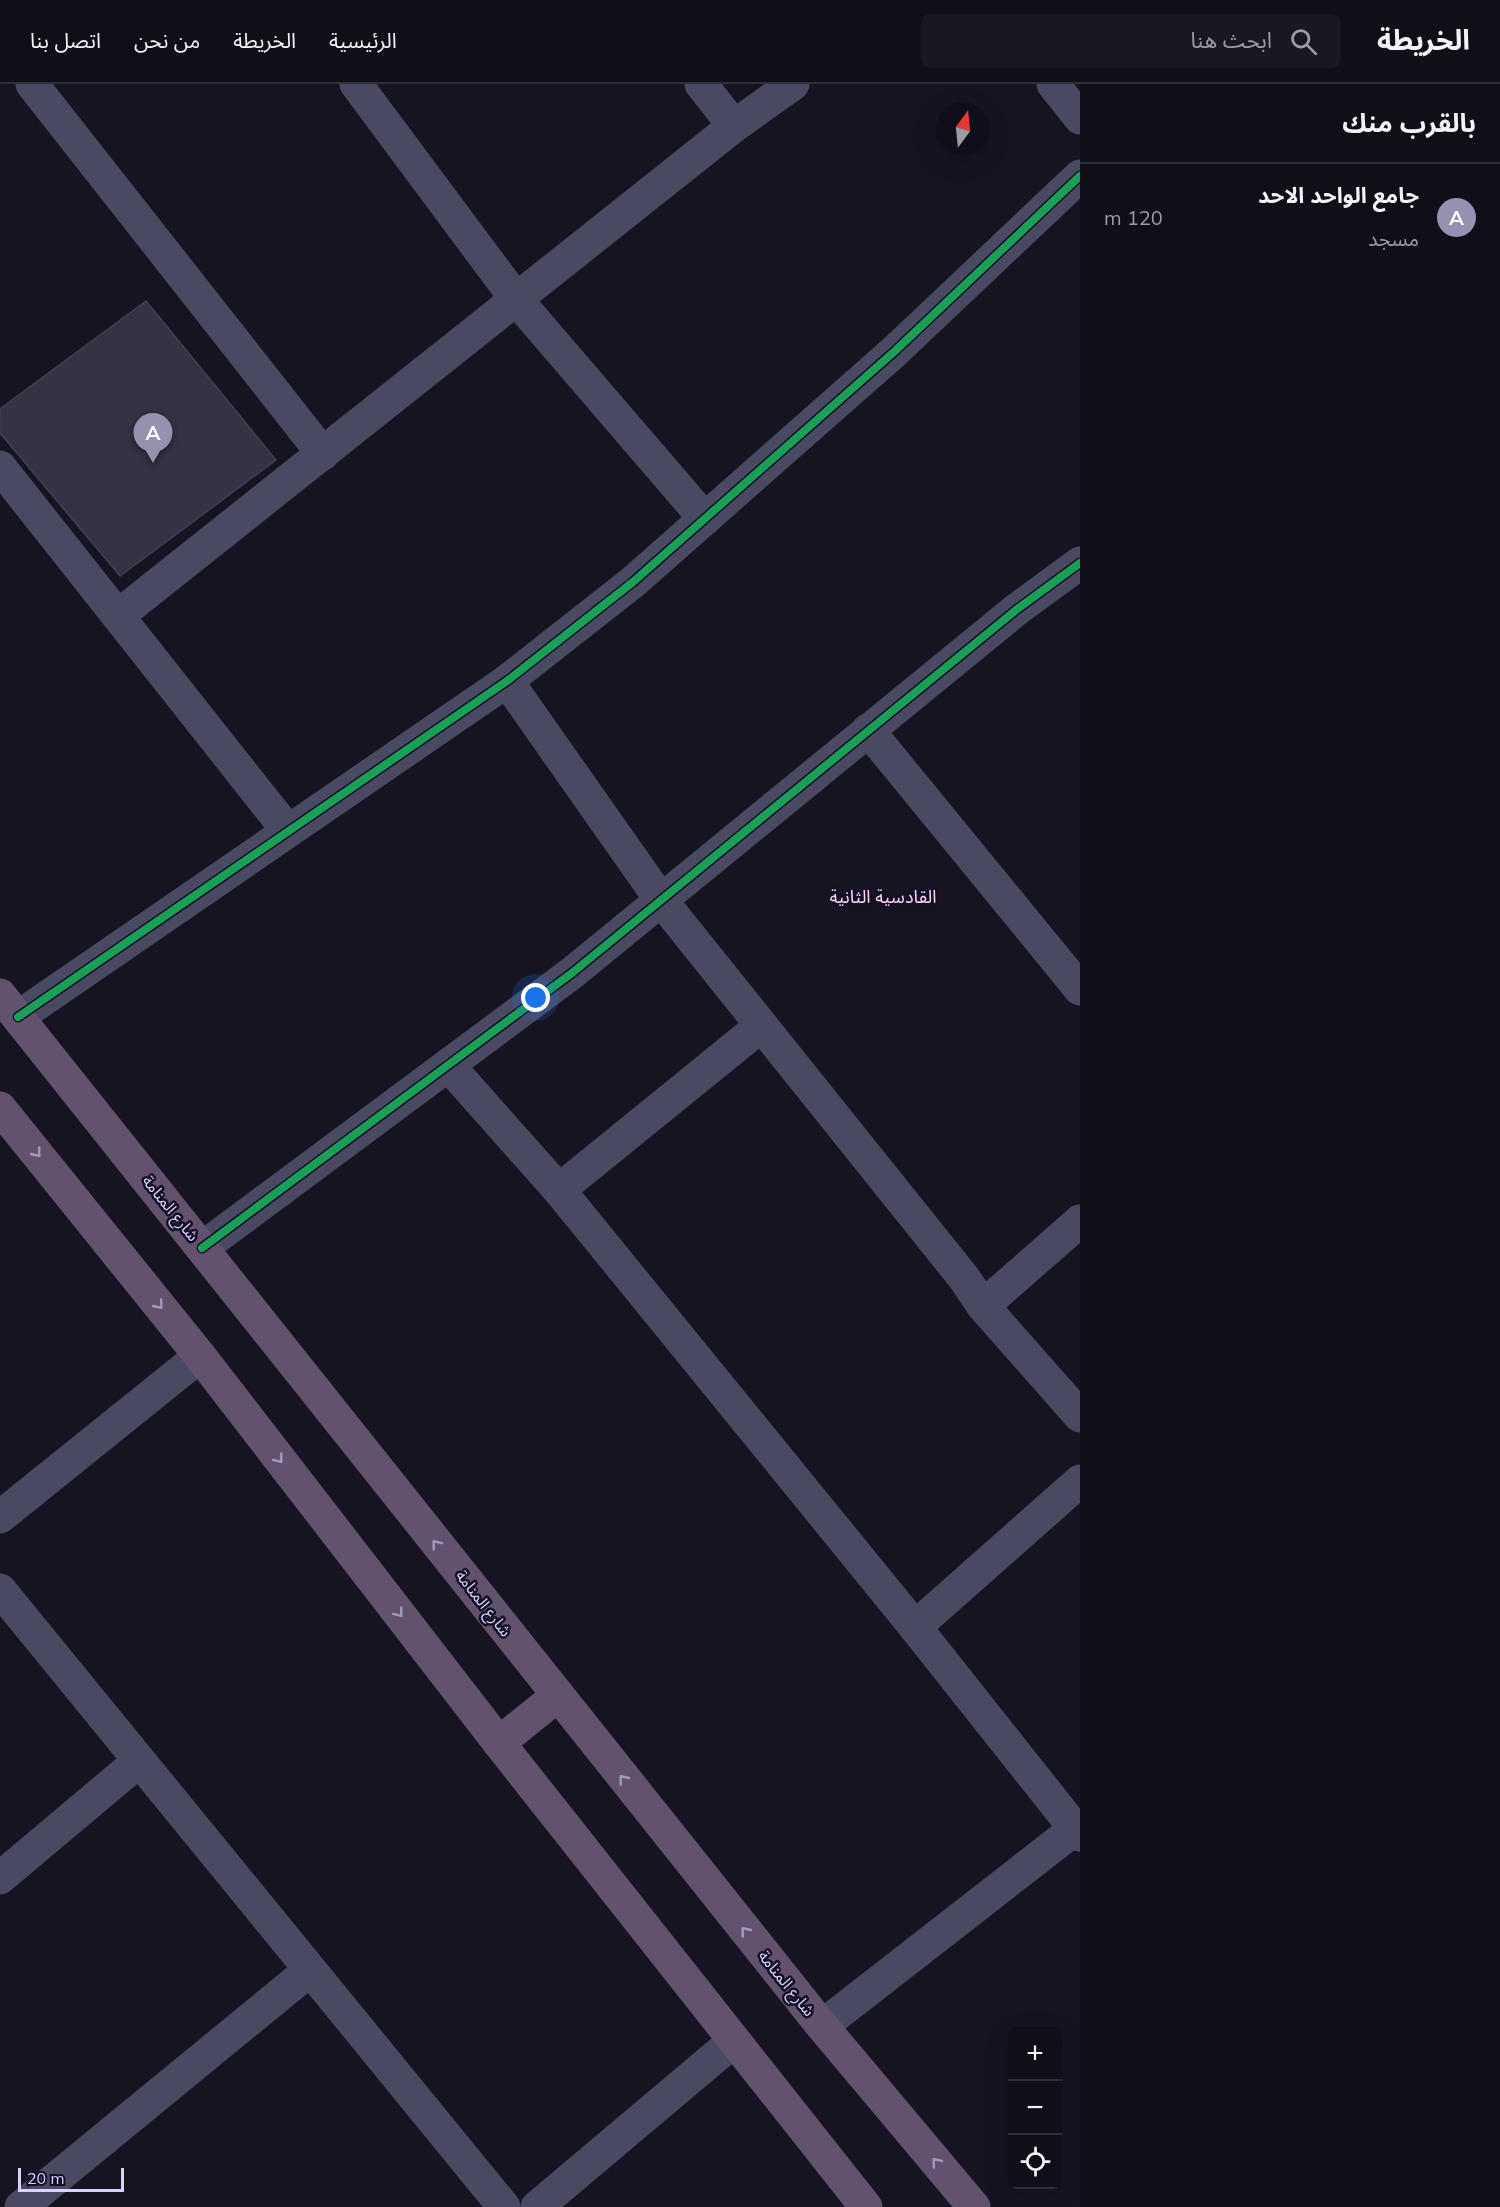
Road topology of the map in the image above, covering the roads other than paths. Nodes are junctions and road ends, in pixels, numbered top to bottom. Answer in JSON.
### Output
{"nodes":[{"id":1,"x":32,"y":84,"type":"edge"},
{"id":2,"x":356,"y":84,"type":"edge"},
{"id":3,"x":701,"y":84,"type":"edge"},
{"id":4,"x":793,"y":84,"type":"edge"},
{"id":5,"x":1053,"y":84,"type":"edge"},
{"id":6,"x":1080,"y":118,"type":"edge"},
{"id":7,"x":734,"y":126,"type":"junction"},
{"id":8,"x":1080,"y":176,"type":"edge"},
{"id":9,"x":516,"y":299,"type":"junction"},
{"id":10,"x":323,"y":454,"type":"junction"},
{"id":11,"x":0,"y":467,"type":"edge"},
{"id":12,"x":705,"y":519,"type":"junction"},
{"id":13,"x":1080,"y":563,"type":"edge"},
{"id":14,"x":119,"y":615,"type":"junction"},
{"id":15,"x":507,"y":681,"type":"junction"},
{"id":16,"x":868,"y":730,"type":"junction"},
{"id":17,"x":288,"y":831,"type":"junction"},
{"id":18,"x":661,"y":900,"type":"junction"},
{"id":19,"x":1080,"y":989,"type":"edge"},
{"id":20,"x":9,"y":1006,"type":"edge"},
{"id":21,"x":761,"y":1026,"type":"junction"},
{"id":22,"x":447,"y":1065,"type":"junction"},
{"id":23,"x":0,"y":1108,"type":"edge"},
{"id":24,"x":559,"y":1190,"type":"junction"},
{"id":25,"x":1080,"y":1221,"type":"edge"},
{"id":26,"x":202,"y":1248,"type":"junction"},
{"id":27,"x":983,"y":1306,"type":"junction"},
{"id":28,"x":200,"y":1356,"type":"junction"},
{"id":29,"x":1080,"y":1416,"type":"edge"},
{"id":30,"x":1080,"y":1481,"type":"edge"},
{"id":31,"x":0,"y":1517,"type":"edge"},
{"id":32,"x":0,"y":1590,"type":"edge"},
{"id":33,"x":915,"y":1627,"type":"junction"},
{"id":34,"x":557,"y":1696,"type":"junction"},
{"id":35,"x":499,"y":1743,"type":"junction"},
{"id":36,"x":140,"y":1761,"type":"junction"},
{"id":37,"x":1078,"y":1829,"type":"edge"},
{"id":38,"x":0,"y":1878,"type":"edge"},
{"id":39,"x":310,"y":1970,"type":"junction"},
{"id":40,"x":822,"y":2026,"type":"junction"},
{"id":41,"x":734,"y":2041,"type":"junction"},
{"id":42,"x":21,"y":2207,"type":"edge"},
{"id":43,"x":504,"y":2207,"type":"edge"},
{"id":44,"x":537,"y":2207,"type":"edge"},
{"id":45,"x":866,"y":2207,"type":"edge"},
{"id":46,"x":974,"y":2207,"type":"edge"}],
"edges":[{"from":1,"to":10,"type":"street"},
{"from":2,"to":9,"type":"street"},
{"from":3,"to":7,"type":"street"},
{"from":4,"to":7,"type":"street"},
{"from":5,"to":6,"type":"street"},
{"from":7,"to":9,"type":"street"},
{"from":8,"to":12,"type":"street"},
{"from":9,"to":10,"type":"street"},
{"from":9,"to":12,"type":"street"},
{"from":10,"to":14,"type":"street"},
{"from":11,"to":14,"type":"street"},
{"from":12,"to":15,"type":"street"},
{"from":13,"to":16,"type":"street"},
{"from":14,"to":17,"type":"street"},
{"from":15,"to":17,"type":"street"},
{"from":15,"to":18,"type":"street"},
{"from":16,"to":18,"type":"street"},
{"from":16,"to":19,"type":"street"},
{"from":17,"to":20,"type":"street"},
{"from":18,"to":21,"type":"street"},
{"from":18,"to":22,"type":"street"},
{"from":20,"to":26,"type":"highway","name":"شارع المنامة"},
{"from":21,"to":24,"type":"street"},
{"from":21,"to":27,"type":"street"},
{"from":22,"to":24,"type":"street"},
{"from":22,"to":26,"type":"street"},
{"from":23,"to":28,"type":"highway","one_way":true},
{"from":24,"to":33,"type":"street"},
{"from":25,"to":27,"type":"street"},
{"from":34,"to":26,"type":"highway","name":"شارع المنامة","one_way":true},
{"from":27,"to":29,"type":"street"},
{"from":28,"to":31,"type":"street"},
{"from":28,"to":35,"type":"highway","one_way":true},
{"from":30,"to":33,"type":"street"},
{"from":32,"to":36,"type":"street"},
{"from":33,"to":37,"type":"street"},
{"from":34,"to":35,"type":"highway"},
{"from":40,"to":34,"type":"highway","name":"شارع المنامة","one_way":true},
{"from":35,"to":41,"type":"highway"},
{"from":36,"to":38,"type":"street"},
{"from":36,"to":39,"type":"street"},
{"from":37,"to":40,"type":"street"},
{"from":39,"to":42,"type":"street"},
{"from":39,"to":43,"type":"street"},
{"from":46,"to":40,"type":"highway","name":"شارع المنامة","one_way":true},
{"from":41,"to":44,"type":"street"},
{"from":41,"to":45,"type":"highway"}]}
